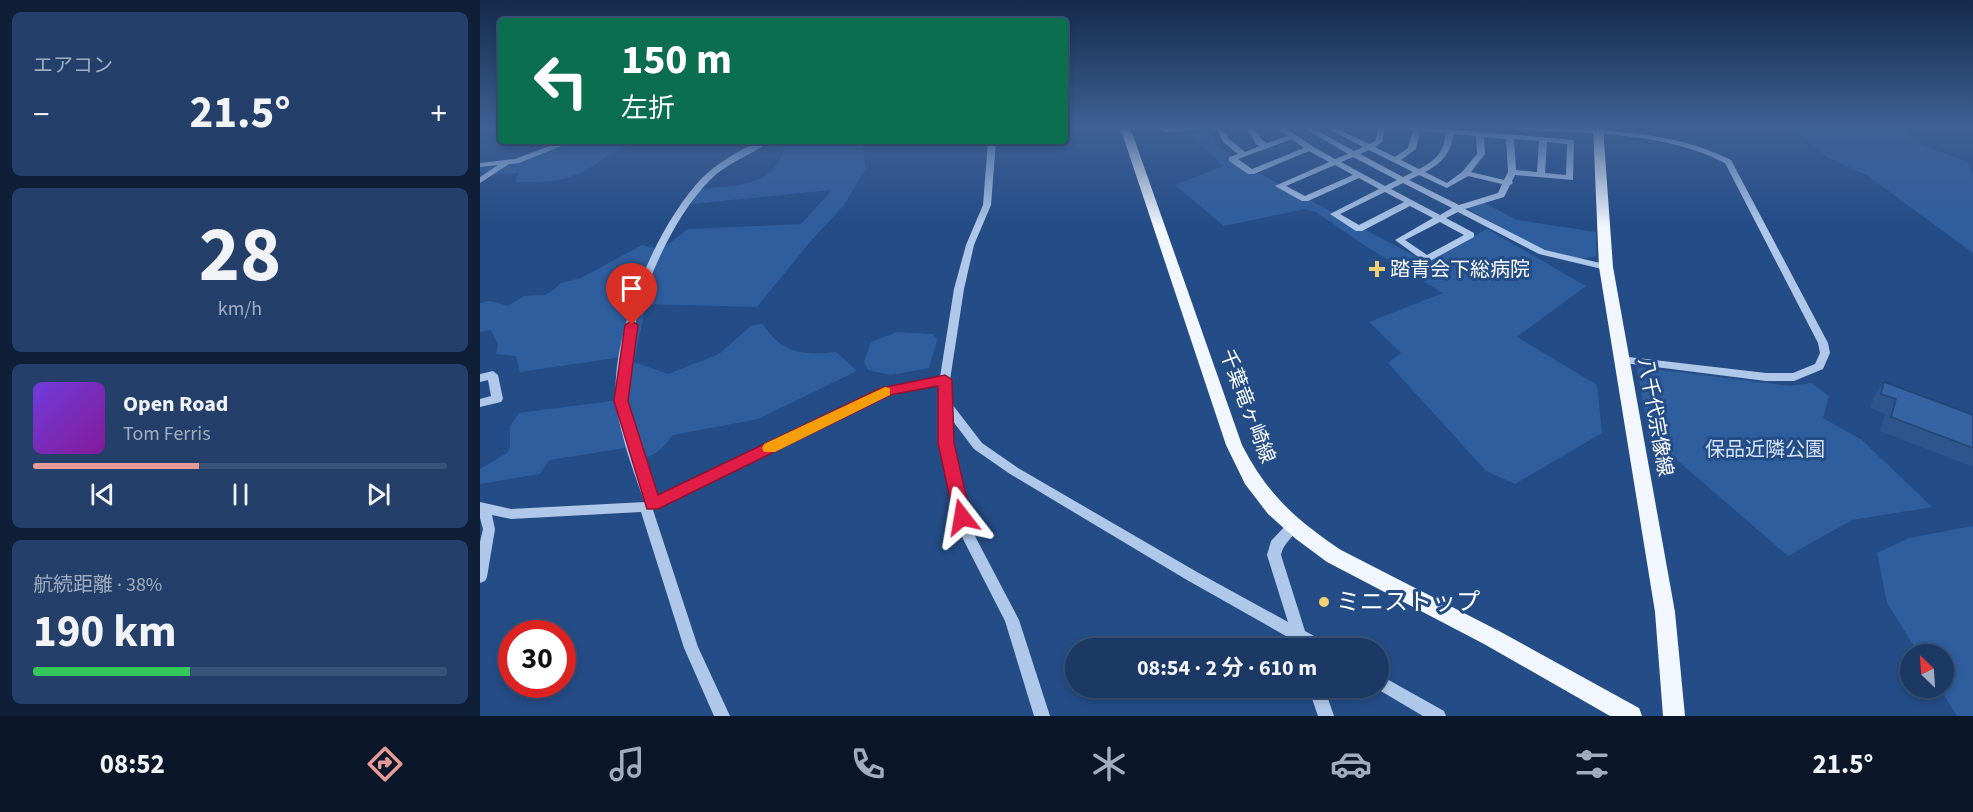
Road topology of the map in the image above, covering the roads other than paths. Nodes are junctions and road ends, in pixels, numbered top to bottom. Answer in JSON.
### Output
{"nodes":[{"id":1,"x":513,"y":160,"type":"edge"},
{"id":2,"x":736,"y":160,"type":"edge"},
{"id":3,"x":990,"y":160,"type":"edge"},
{"id":4,"x":1136,"y":160,"type":"edge"},
{"id":5,"x":1234,"y":160,"type":"edge"},
{"id":6,"x":1279,"y":160,"type":"edge"},
{"id":7,"x":1331,"y":160,"type":"edge"},
{"id":8,"x":1340,"y":160,"type":"edge"},
{"id":9,"x":1366,"y":160,"type":"edge"},
{"id":10,"x":1437,"y":160,"type":"edge"},
{"id":11,"x":1476,"y":160,"type":"edge"},
{"id":12,"x":1511,"y":160,"type":"edge"},
{"id":13,"x":1542,"y":160,"type":"edge"},
{"id":14,"x":1570,"y":160,"type":"edge"},
{"id":15,"x":1600,"y":160,"type":"edge"},
{"id":16,"x":1725,"y":160,"type":"edge"},
{"id":17,"x":1394,"y":161,"type":"edge"},
{"id":18,"x":508,"y":162,"type":"junction"},
{"id":19,"x":1335,"y":163,"type":"junction"},
{"id":20,"x":480,"y":165,"type":"edge"},
{"id":21,"x":1512,"y":172,"type":"junction"},
{"id":22,"x":1466,"y":173,"type":"junction"},
{"id":23,"x":1419,"y":174,"type":"junction"},
{"id":24,"x":1359,"y":175,"type":"junction"},
{"id":25,"x":1541,"y":175,"type":"junction"},
{"id":26,"x":1403,"y":180,"type":"junction"},
{"id":27,"x":480,"y":181,"type":"edge"},
{"id":28,"x":1509,"y":183,"type":"junction"},
{"id":29,"x":1385,"y":189,"type":"junction"},
{"id":30,"x":1411,"y":202,"type":"junction"},
{"id":31,"x":1459,"y":208,"type":"junction"},
{"id":32,"x":1442,"y":218,"type":"junction"},
{"id":33,"x":1606,"y":267,"type":"junction"},
{"id":34,"x":1620,"y":360,"type":"junction"},
{"id":35,"x":480,"y":378,"type":"edge"},
{"id":36,"x":945,"y":380,"type":"junction"},
{"id":37,"x":480,"y":403,"type":"edge"},
{"id":38,"x":946,"y":405,"type":"junction"},
{"id":39,"x":649,"y":506,"type":"junction"},
{"id":40,"x":482,"y":508,"type":"edge"},
{"id":41,"x":1293,"y":527,"type":"junction"},
{"id":42,"x":480,"y":577,"type":"edge"},
{"id":43,"x":1298,"y":634,"type":"junction"},
{"id":44,"x":1299,"y":638,"type":"edge"},
{"id":45,"x":1305,"y":638,"type":"edge"},
{"id":46,"x":1389,"y":687,"type":"edge"},
{"id":47,"x":1320,"y":698,"type":"edge"},
{"id":48,"x":722,"y":716,"type":"edge"},
{"id":49,"x":1042,"y":716,"type":"edge"},
{"id":50,"x":1326,"y":716,"type":"edge"},
{"id":51,"x":1438,"y":716,"type":"edge"},
{"id":52,"x":1631,"y":716,"type":"edge"},
{"id":53,"x":1674,"y":716,"type":"edge"}],
"edges":[{"from":1,"to":18,"type":"street"},
{"from":2,"to":39,"type":"street"},
{"from":3,"to":36,"type":"street"},
{"from":4,"to":41,"type":"main road","name":"千葉竜ヶ崎線"},
{"from":5,"to":6,"type":"street"},
{"from":7,"to":19,"type":"street"},
{"from":8,"to":19,"type":"street"},
{"from":9,"to":26,"type":"street"},
{"from":10,"to":23,"type":"street"},
{"from":11,"to":22,"type":"street"},
{"from":12,"to":21,"type":"street"},
{"from":13,"to":25,"type":"street"},
{"from":14,"to":25,"type":"street"},
{"from":15,"to":33,"type":"main road","name":"八千代宗像線"},
{"from":16,"to":34,"type":"street"},
{"from":17,"to":23,"type":"street"},
{"from":18,"to":20,"type":"street"},
{"from":18,"to":27,"type":"street"},
{"from":19,"to":24,"type":"street"},
{"from":19,"to":24,"type":"street"},
{"from":21,"to":25,"type":"street"},
{"from":21,"to":28,"type":"street"},
{"from":22,"to":23,"type":"street"},
{"from":22,"to":28,"type":"street"},
{"from":23,"to":26,"type":"street"},
{"from":24,"to":29,"type":"street"},
{"from":26,"to":29,"type":"street"},
{"from":26,"to":31,"type":"street"},
{"from":28,"to":31,"type":"street"},
{"from":29,"to":30,"type":"street"},
{"from":29,"to":30,"type":"street"},
{"from":30,"to":32,"type":"street"},
{"from":31,"to":32,"type":"street"},
{"from":31,"to":33,"type":"street"},
{"from":32,"to":32,"type":"street"},
{"from":33,"to":34,"type":"main road","name":"八千代宗像線"},
{"from":34,"to":53,"type":"main road","name":"八千代宗像線"},
{"from":35,"to":37,"type":"street"},
{"from":36,"to":38,"type":"street"},
{"from":36,"to":39,"type":"street"},
{"from":38,"to":43,"type":"street"},
{"from":38,"to":49,"type":"street"},
{"from":39,"to":40,"type":"street"},
{"from":39,"to":48,"type":"street"},
{"from":40,"to":42,"type":"street"},
{"from":41,"to":43,"type":"street"},
{"from":41,"to":52,"type":"main road","name":"千葉竜ヶ崎線"},
{"from":43,"to":44,"type":"street"},
{"from":43,"to":45,"type":"street"},
{"from":46,"to":51,"type":"street"},
{"from":47,"to":50,"type":"street"}]}
